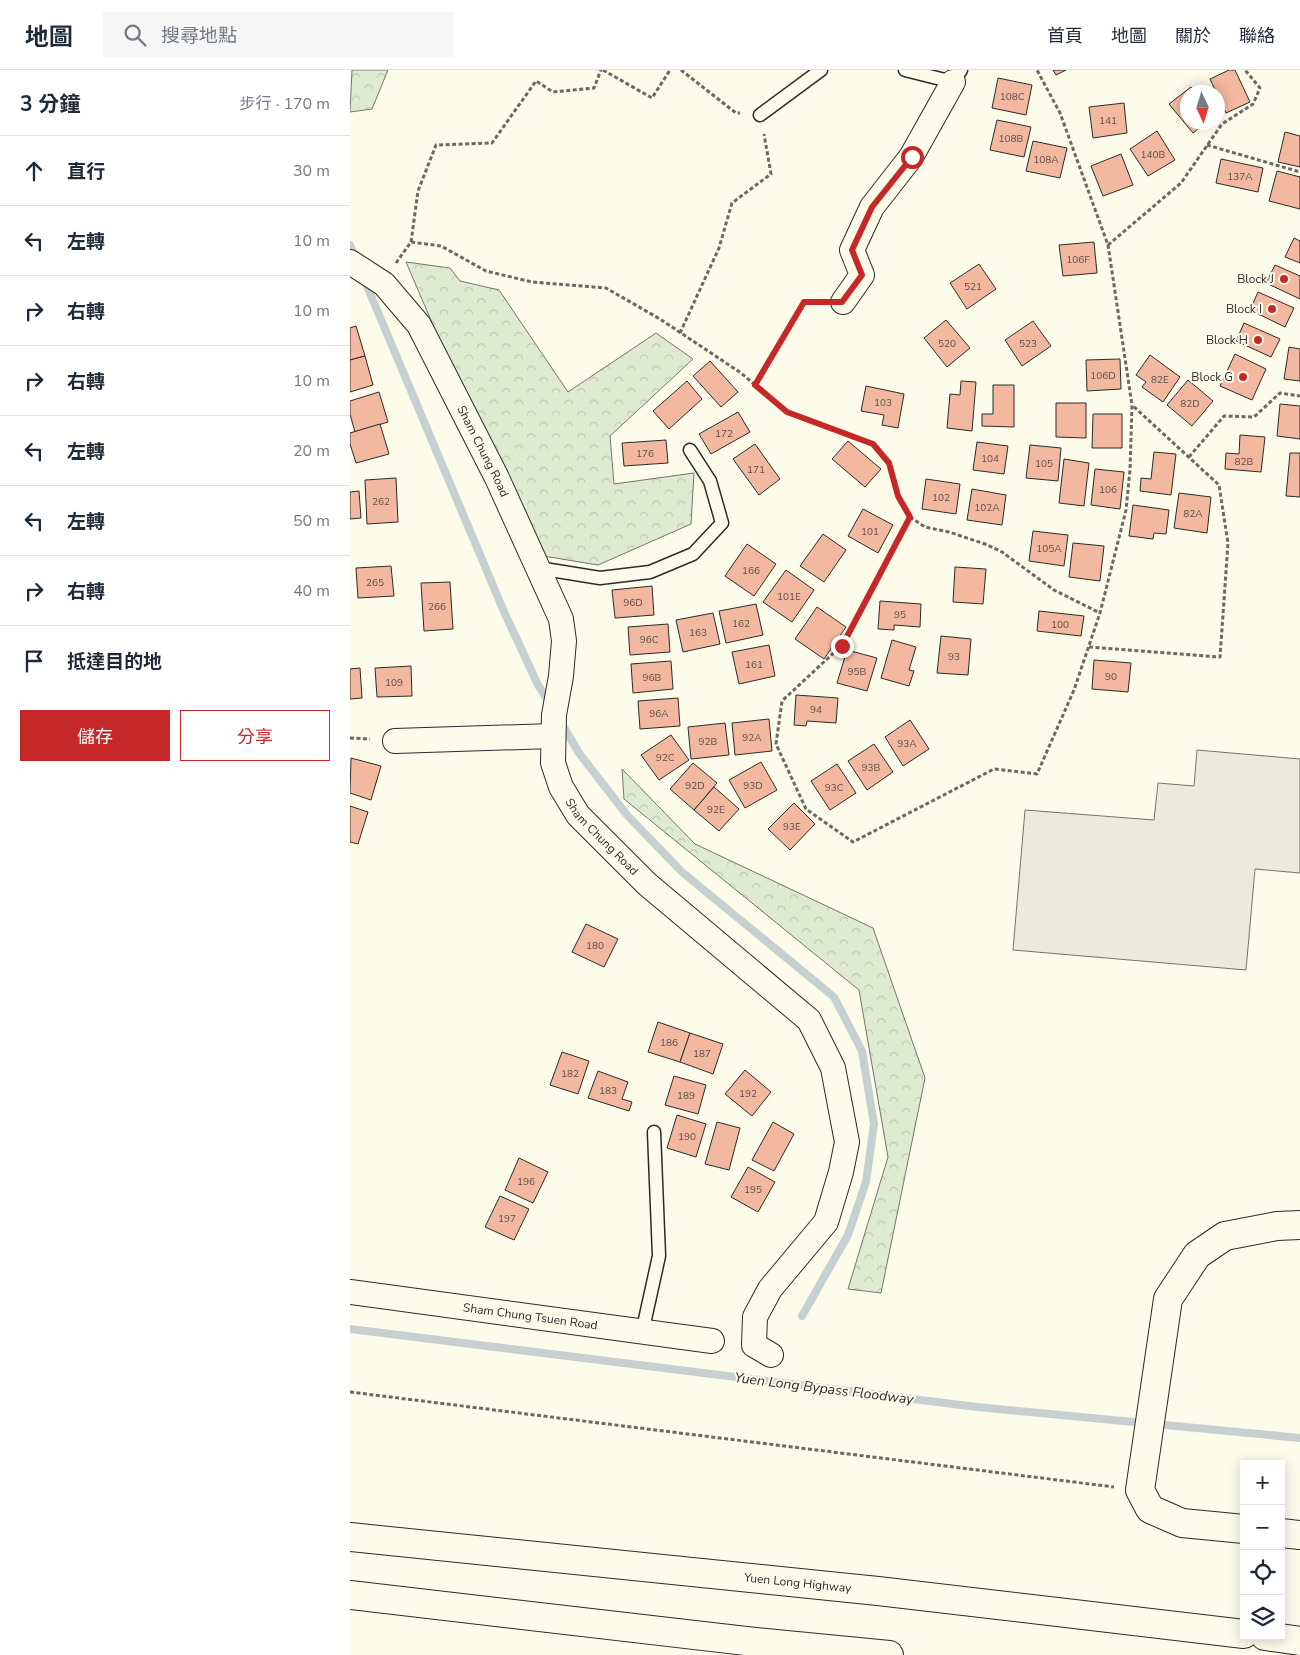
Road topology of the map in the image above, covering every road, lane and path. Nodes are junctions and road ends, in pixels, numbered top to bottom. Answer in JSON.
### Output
{"nodes":[{"id":1,"x":602,"y":70,"type":"edge"},
{"id":2,"x":670,"y":70,"type":"edge"},
{"id":3,"x":681,"y":70,"type":"edge"},
{"id":4,"x":821,"y":70,"type":"edge"},
{"id":5,"x":905,"y":70,"type":"edge"},
{"id":6,"x":1037,"y":70,"type":"edge"},
{"id":7,"x":1245,"y":70,"type":"edge"},
{"id":8,"x":957,"y":76,"type":"edge"},
{"id":9,"x":760,"y":115,"type":"junction"},
{"id":10,"x":1207,"y":145,"type":"junction"},
{"id":11,"x":1300,"y":172,"type":"edge"},
{"id":12,"x":411,"y":242,"type":"junction"},
{"id":13,"x":1108,"y":245,"type":"junction"},
{"id":14,"x":350,"y":262,"type":"edge"},
{"id":15,"x":384,"y":284,"type":"junction"},
{"id":16,"x":842,"y":302,"type":"joint"},
{"id":17,"x":680,"y":333,"type":"junction"},
{"id":18,"x":755,"y":385,"type":"junction"},
{"id":19,"x":1300,"y":396,"type":"edge"},
{"id":20,"x":1132,"y":405,"type":"junction"},
{"id":21,"x":690,"y":450,"type":"dead end"},
{"id":22,"x":1189,"y":457,"type":"junction"},
{"id":23,"x":910,"y":517,"type":"junction"},
{"id":24,"x":538,"y":568,"type":"junction"},
{"id":25,"x":1100,"y":613,"type":"junction"},
{"id":26,"x":1089,"y":647,"type":"junction"},
{"id":27,"x":553,"y":736,"type":"junction"},
{"id":28,"x":395,"y":741,"type":"dead end"},
{"id":29,"x":654,"y":1132,"type":"dead end"},
{"id":30,"x":1300,"y":1225,"type":"edge"},
{"id":31,"x":350,"y":1292,"type":"edge"},
{"id":32,"x":642,"y":1332,"type":"junction"},
{"id":33,"x":712,"y":1341,"type":"dead end"},
{"id":34,"x":771,"y":1355,"type":"dead end"},
{"id":35,"x":350,"y":1392,"type":"edge"},
{"id":36,"x":1140,"y":1490,"type":"junction"},
{"id":37,"x":1240,"y":1529,"type":"edge"},
{"id":38,"x":1285,"y":1533,"type":"edge"},
{"id":39,"x":1300,"y":1535,"type":"edge"},
{"id":40,"x":350,"y":1537,"type":"edge"},
{"id":41,"x":350,"y":1595,"type":"edge"},
{"id":42,"x":1240,"y":1634,"type":"edge"},
{"id":43,"x":1285,"y":1639,"type":"edge"},
{"id":44,"x":746,"y":1641,"type":"junction"},
{"id":45,"x":1300,"y":1641,"type":"edge"},
{"id":46,"x":778,"y":1655,"type":"edge"},
{"id":47,"x":889,"y":1655,"type":"edge"}],
"edges":[{"from":1,"to":2,"type":"path"},
{"from":1,"to":12,"type":"path"},
{"from":3,"to":9,"type":"path"},
{"from":4,"to":9,"type":"lane"},
{"from":5,"to":8,"type":"lane"},
{"from":6,"to":13,"type":"path"},
{"from":7,"to":10,"type":"path"},
{"from":8,"to":16,"type":"street"},
{"from":9,"to":17,"type":"path"},
{"from":10,"to":11,"type":"path"},
{"from":10,"to":13,"type":"path"},
{"from":12,"to":15,"type":"path"},
{"from":12,"to":17,"type":"path"},
{"from":13,"to":20,"type":"path"},
{"from":14,"to":15,"type":"street","name":"Sham Chung Road"},
{"from":15,"to":24,"type":"street","name":"Sham Chung Road"},
{"from":16,"to":18,"type":"path"},
{"from":17,"to":18,"type":"path"},
{"from":18,"to":23,"type":"path"},
{"from":19,"to":22,"type":"path"},
{"from":20,"to":22,"type":"path"},
{"from":20,"to":25,"type":"path"},
{"from":21,"to":24,"type":"lane"},
{"from":22,"to":26,"type":"path"},
{"from":23,"to":25,"type":"path"},
{"from":23,"to":26,"type":"path"},
{"from":24,"to":27,"type":"street","name":"Sham Chung Road"},
{"from":25,"to":26,"type":"path"},
{"from":27,"to":28,"type":"street"},
{"from":27,"to":34,"type":"street","name":"Sham Chung Road"},
{"from":29,"to":32,"type":"lane"},
{"from":30,"to":36,"type":"main road"},
{"from":31,"to":32,"type":"street","name":"Sham Chung Tsuen Road"},
{"from":32,"to":33,"type":"street","name":"Sham Chung Tsuen Road"},
{"from":35,"to":36,"type":"path"},
{"from":36,"to":37,"type":"main road"},
{"from":38,"to":39,"type":"main road"},
{"from":40,"to":42,"type":"main road","name":"Yuen Long Highway"},
{"from":41,"to":44,"type":"main road"},
{"from":43,"to":45,"type":"main road"},
{"from":44,"to":46,"type":"lane"},
{"from":44,"to":47,"type":"main road"}]}
